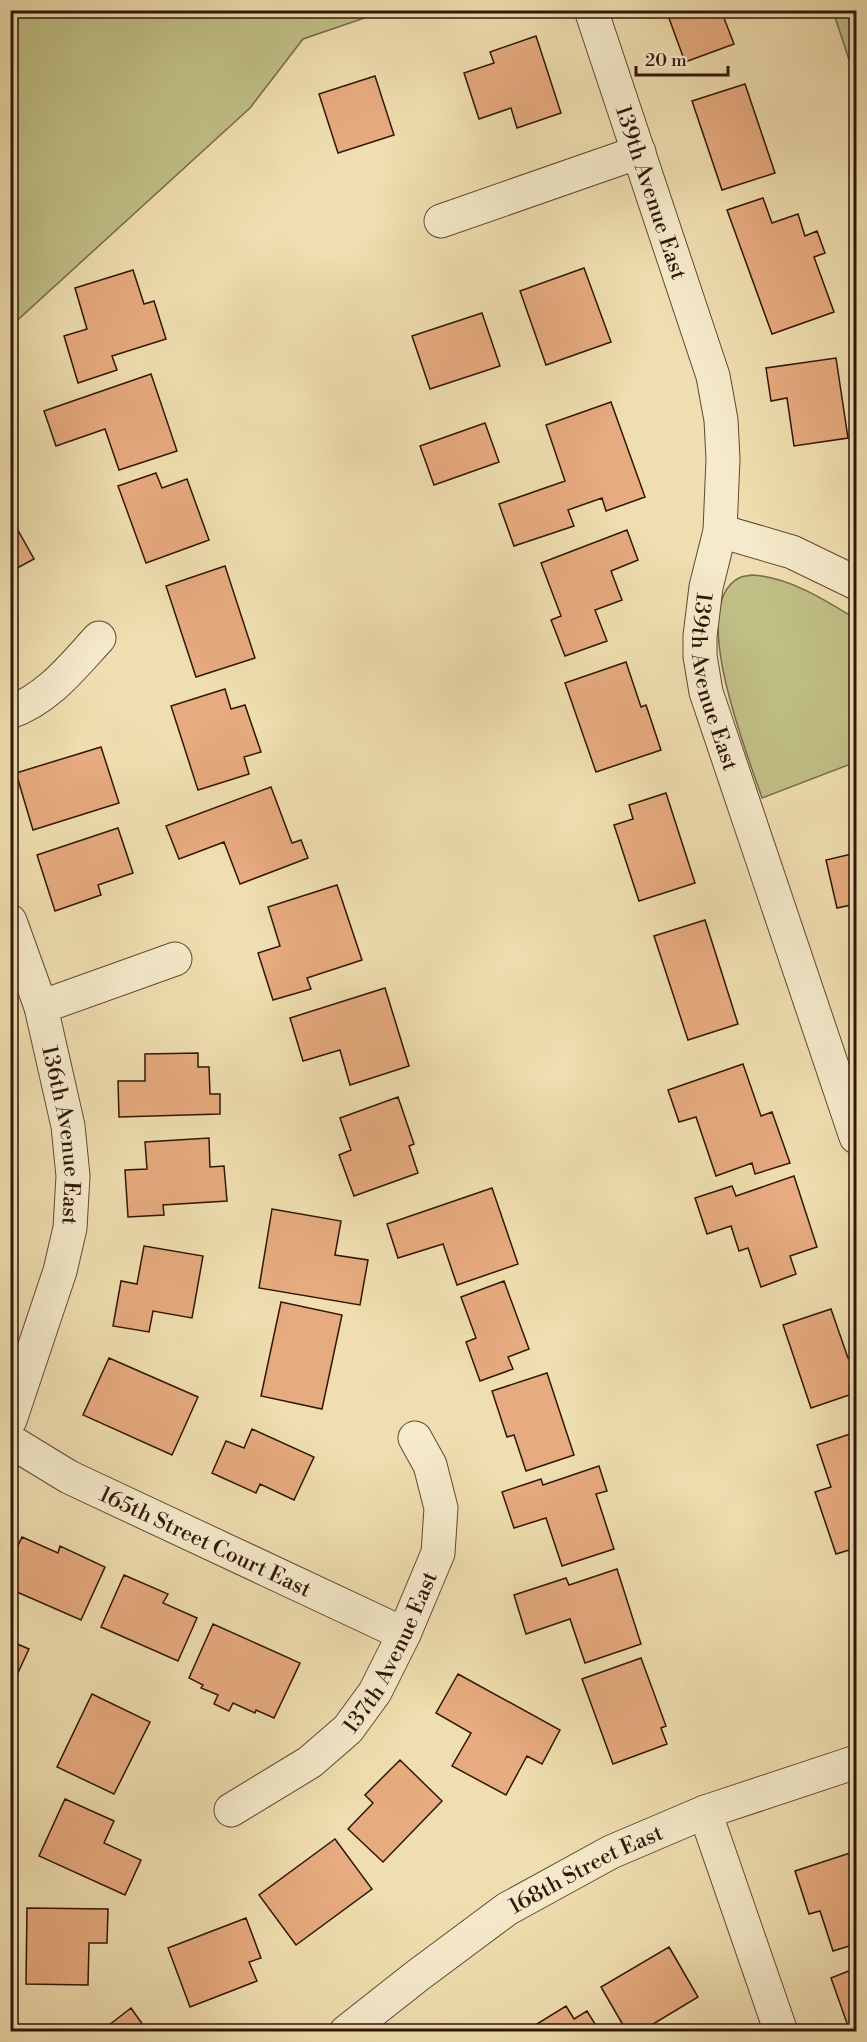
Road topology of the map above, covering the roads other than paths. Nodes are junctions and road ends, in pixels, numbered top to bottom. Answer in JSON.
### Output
{"nodes":[{"id":1,"x":591,"y":10,"type":"edge"},
{"id":2,"x":639,"y":152,"type":"junction"},
{"id":3,"x":441,"y":221,"type":"dead end"},
{"id":4,"x":720,"y":531,"type":"junction"},
{"id":5,"x":856,"y":583,"type":"edge"},
{"id":6,"x":99,"y":638,"type":"dead end"},
{"id":7,"x":10,"y":712,"type":"edge"},
{"id":8,"x":10,"y":921,"type":"edge"},
{"id":9,"x":175,"y":959,"type":"dead end"},
{"id":10,"x":41,"y":1007,"type":"junction"},
{"id":11,"x":856,"y":1137,"type":"edge"},
{"id":12,"x":10,"y":1420,"type":"edge"},
{"id":13,"x":415,"y":1438,"type":"dead end"},
{"id":14,"x":10,"y":1442,"type":"edge"},
{"id":15,"x":404,"y":1634,"type":"junction"},
{"id":16,"x":856,"y":1762,"type":"edge"},
{"id":17,"x":231,"y":1810,"type":"dead end"},
{"id":18,"x":705,"y":1812,"type":"junction"},
{"id":19,"x":346,"y":2031,"type":"edge"},
{"id":20,"x":781,"y":2031,"type":"edge"}],
"edges":[{"from":1,"to":2,"type":"street","name":"139th Avenue East"},
{"from":2,"to":3,"type":"street"},
{"from":2,"to":4,"type":"street","name":"139th Avenue East"},
{"from":4,"to":5,"type":"street"},
{"from":4,"to":11,"type":"street","name":"139th Avenue East"},
{"from":6,"to":7,"type":"street"},
{"from":8,"to":10,"type":"street","name":"136th Avenue East"},
{"from":9,"to":10,"type":"street"},
{"from":10,"to":12,"type":"street","name":"136th Avenue East"},
{"from":13,"to":15,"type":"street","name":"137th Avenue East"},
{"from":14,"to":15,"type":"street","name":"165th Street Court East"},
{"from":15,"to":17,"type":"street","name":"137th Avenue East"},
{"from":16,"to":18,"type":"street","name":"168th Street East"},
{"from":18,"to":19,"type":"street","name":"168th Street East"},
{"from":18,"to":20,"type":"street"}]}
